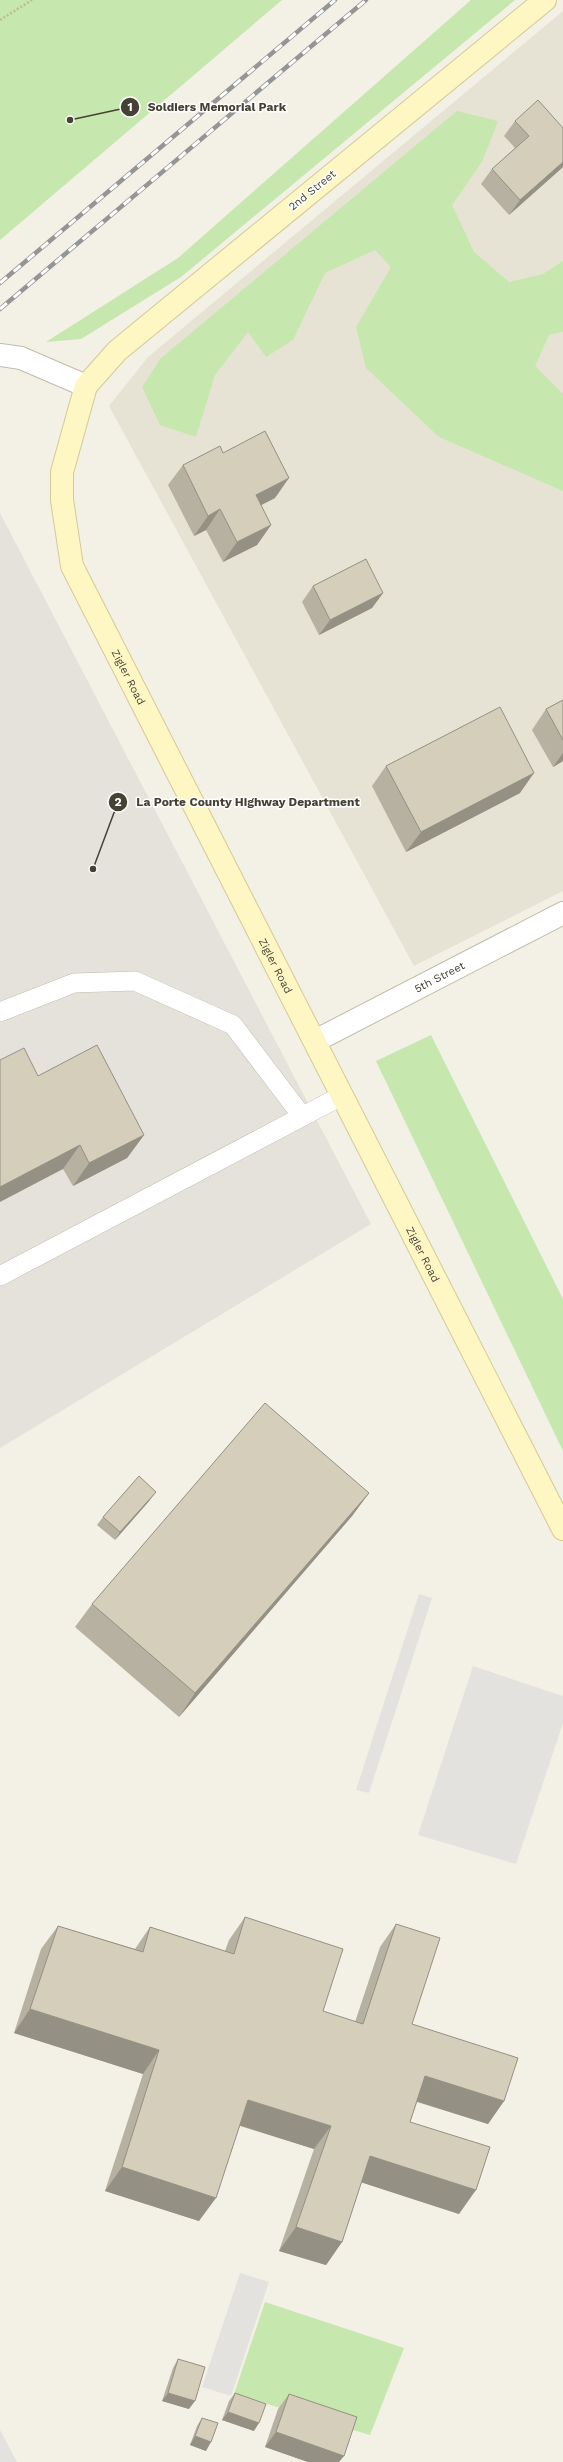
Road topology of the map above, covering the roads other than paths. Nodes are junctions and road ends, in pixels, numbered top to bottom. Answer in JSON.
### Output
{"nodes":[{"id":1,"x":545,"y":0,"type":"edge"},
{"id":2,"x":0,"y":355,"type":"edge"},
{"id":3,"x":86,"y":386,"type":"junction"},
{"id":4,"x":563,"y":913,"type":"edge"},
{"id":5,"x":0,"y":1012,"type":"edge"},
{"id":6,"x":315,"y":1040,"type":"junction"},
{"id":7,"x":343,"y":1095,"type":"junction"},
{"id":8,"x":302,"y":1116,"type":"junction"},
{"id":9,"x":0,"y":1276,"type":"edge"},
{"id":10,"x":563,"y":1529,"type":"edge"}],
"edges":[{"from":1,"to":3,"type":"street","name":"2nd Street"},
{"from":2,"to":3,"type":"street"},
{"from":3,"to":6,"type":"street","name":"Zigler Road"},
{"from":4,"to":6,"type":"street","name":"5th Street"},
{"from":5,"to":8,"type":"lane"},
{"from":6,"to":7,"type":"street","name":"Zigler Road"},
{"from":7,"to":8,"type":"lane"},
{"from":7,"to":10,"type":"street","name":"Zigler Road"},
{"from":8,"to":9,"type":"lane"}]}
